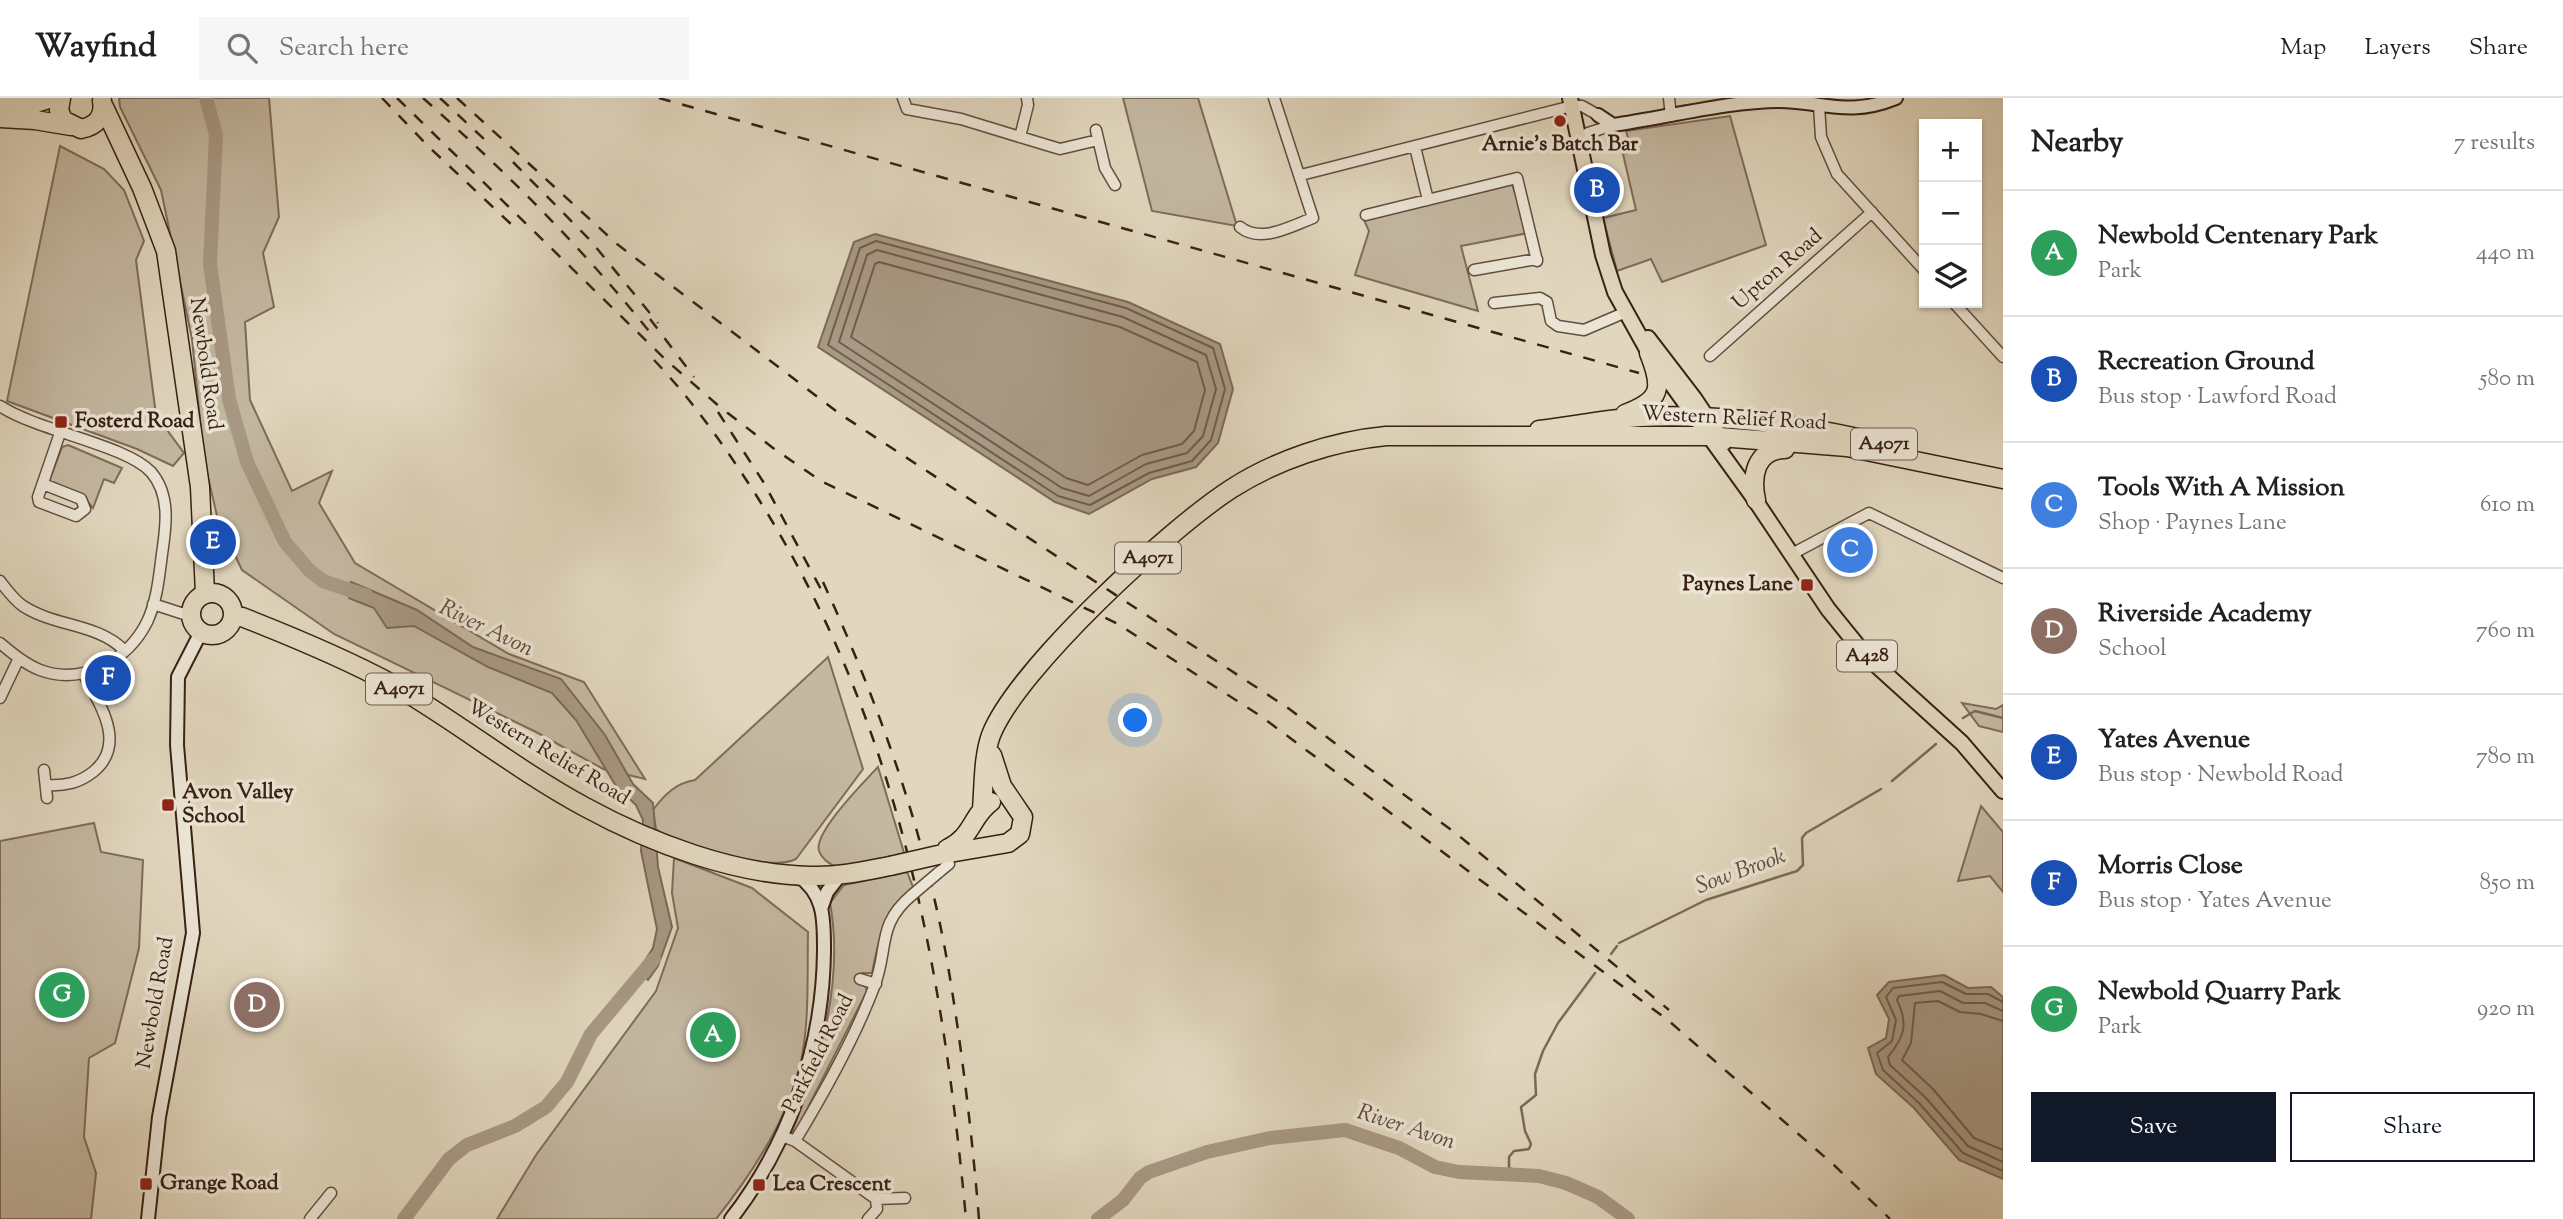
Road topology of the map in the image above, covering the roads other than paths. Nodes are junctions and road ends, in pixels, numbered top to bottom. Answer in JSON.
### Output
{"nodes":[{"id":1,"x":52,"y":98,"type":"edge"},
{"id":2,"x":61,"y":98,"type":"edge"},
{"id":3,"x":903,"y":98,"type":"edge"},
{"id":4,"x":1027,"y":98,"type":"edge"},
{"id":5,"x":1274,"y":98,"type":"edge"},
{"id":6,"x":1588,"y":98,"type":"edge"},
{"id":7,"x":1669,"y":98,"type":"edge"},
{"id":8,"x":1896,"y":98,"type":"edge"},
{"id":9,"x":103,"y":102,"type":"edge"},
{"id":10,"x":1571,"y":102,"type":"edge"},
{"id":11,"x":1732,"y":102,"type":"edge"},
{"id":12,"x":1834,"y":103,"type":"edge"},
{"id":13,"x":0,"y":104,"type":"edge"},
{"id":14,"x":1819,"y":106,"type":"junction"},
{"id":15,"x":1598,"y":115,"type":"junction"},
{"id":16,"x":1671,"y":116,"type":"junction"},
{"id":17,"x":0,"y":118,"type":"edge"},
{"id":18,"x":1613,"y":125,"type":"junction"},
{"id":19,"x":71,"y":126,"type":"junction"},
{"id":20,"x":90,"y":127,"type":"junction"},
{"id":21,"x":1020,"y":137,"type":"junction"},
{"id":22,"x":1577,"y":142,"type":"junction"},
{"id":23,"x":1415,"y":147,"type":"junction"},
{"id":24,"x":124,"y":150,"type":"junction"},
{"id":25,"x":1301,"y":175,"type":"junction"},
{"id":26,"x":1115,"y":185,"type":"dead end"},
{"id":27,"x":1428,"y":200,"type":"junction"},
{"id":28,"x":1872,"y":212,"type":"junction"},
{"id":29,"x":1366,"y":215,"type":"dead end"},
{"id":30,"x":1240,"y":227,"type":"dead end"},
{"id":31,"x":1919,"y":264,"type":"edge"},
{"id":32,"x":1474,"y":270,"type":"dead end"},
{"id":33,"x":1494,"y":303,"type":"dead end"},
{"id":34,"x":1959,"y":308,"type":"edge"},
{"id":35,"x":1628,"y":316,"type":"junction"},
{"id":36,"x":1649,"y":353,"type":"junction"},
{"id":37,"x":1710,"y":356,"type":"dead end"},
{"id":38,"x":2003,"y":357,"type":"edge"},
{"id":39,"x":0,"y":406,"type":"edge"},
{"id":40,"x":1612,"y":419,"type":"junction"},
{"id":41,"x":1708,"y":428,"type":"junction"},
{"id":42,"x":1545,"y":430,"type":"junction"},
{"id":43,"x":60,"y":433,"type":"junction"},
{"id":44,"x":1502,"y":436,"type":"junction"},
{"id":45,"x":1847,"y":447,"type":"junction"},
{"id":46,"x":43,"y":484,"type":"junction"},
{"id":47,"x":1754,"y":499,"type":"junction"},
{"id":48,"x":1790,"y":555,"type":"junction"},
{"id":49,"x":2003,"y":578,"type":"edge"},
{"id":50,"x":0,"y":582,"type":"edge"},
{"id":51,"x":205,"y":593,"type":"junction"},
{"id":52,"x":153,"y":604,"type":"junction"},
{"id":53,"x":190,"y":615,"type":"junction"},
{"id":54,"x":233,"y":616,"type":"junction"},
{"id":55,"x":201,"y":632,"type":"junction"},
{"id":56,"x":0,"y":643,"type":"edge"},
{"id":57,"x":124,"y":650,"type":"junction"},
{"id":58,"x":19,"y":658,"type":"junction"},
{"id":59,"x":83,"y":673,"type":"junction"},
{"id":60,"x":0,"y":698,"type":"edge"},
{"id":61,"x":989,"y":743,"type":"junction"},
{"id":62,"x":44,"y":770,"type":"dead end"},
{"id":63,"x":47,"y":785,"type":"junction"},
{"id":64,"x":2003,"y":791,"type":"edge"},
{"id":65,"x":47,"y":798,"type":"dead end"},
{"id":66,"x":1016,"y":805,"type":"junction"},
{"id":67,"x":981,"y":812,"type":"junction"},
{"id":68,"x":994,"y":844,"type":"junction"},
{"id":69,"x":943,"y":859,"type":"junction"},
{"id":70,"x":841,"y":874,"type":"junction"},
{"id":71,"x":796,"y":875,"type":"junction"},
{"id":72,"x":821,"y":909,"type":"junction"},
{"id":73,"x":860,"y":979,"type":"dead end"},
{"id":74,"x":876,"y":984,"type":"junction"},
{"id":75,"x":782,"y":1136,"type":"junction"},
{"id":76,"x":795,"y":1141,"type":"junction"},
{"id":77,"x":331,"y":1193,"type":"dead end"},
{"id":78,"x":905,"y":1198,"type":"dead end"},
{"id":79,"x":876,"y":1199,"type":"junction"},
{"id":80,"x":148,"y":1219,"type":"edge"},
{"id":81,"x":310,"y":1219,"type":"edge"},
{"id":82,"x":731,"y":1219,"type":"edge"},
{"id":83,"x":868,"y":1219,"type":"edge"}],
"edges":[{"from":1,"to":13,"type":"highway"},
{"from":2,"to":19,"type":"highway"},
{"from":3,"to":21,"type":"street"},
{"from":4,"to":21,"type":"street"},
{"from":5,"to":25,"type":"street"},
{"from":6,"to":15,"type":"street"},
{"from":7,"to":16,"type":"street"},
{"from":8,"to":12,"type":"street"},
{"from":9,"to":20,"type":"highway"},
{"from":9,"to":24,"type":"highway","name":"Newbold Road"},
{"from":10,"to":15,"type":"street"},
{"from":10,"to":22,"type":"main road","number":"A428"},
{"from":10,"to":23,"type":"street"},
{"from":11,"to":14,"type":"street"},
{"from":11,"to":16,"type":"street"},
{"from":12,"to":14,"type":"street"},
{"from":14,"to":28,"type":"street"},
{"from":15,"to":18,"type":"street"},
{"from":16,"to":18,"type":"street"},
{"from":17,"to":19,"type":"highway"},
{"from":18,"to":22,"type":"street"},
{"from":19,"to":20,"type":"highway"},
{"from":20,"to":24,"type":"highway"},
{"from":21,"to":26,"type":"street"},
{"from":22,"to":35,"type":"main road","number":"A428"},
{"from":23,"to":25,"type":"street"},
{"from":23,"to":27,"type":"street"},
{"from":24,"to":51,"type":"highway","name":"Newbold Road"},
{"from":25,"to":30,"type":"street"},
{"from":27,"to":29,"type":"street"},
{"from":27,"to":32,"type":"street"},
{"from":28,"to":31,"type":"street"},
{"from":28,"to":37,"type":"street","name":"Upton Road"},
{"from":33,"to":35,"type":"street"},
{"from":34,"to":38,"type":"street"},
{"from":35,"to":36,"type":"main road","number":"A428"},
{"from":35,"to":41,"type":"main road","number":"A428"},
{"from":36,"to":40,"type":"highway"},
{"from":36,"to":41,"type":"main road","number":"A428"},
{"from":39,"to":43,"type":"street"},
{"from":40,"to":41,"type":"highway","name":"Western Relief Road","number":"A4071"},
{"from":40,"to":42,"type":"highway","name":"Western Relief Road","number":"A4071"},
{"from":41,"to":42,"type":"highway"},
{"from":41,"to":44,"type":"highway","name":"Western Relief Road","number":"A4071"},
{"from":41,"to":45,"type":"highway","name":"Western Relief Road","number":"A4071"},
{"from":41,"to":45,"type":"highway","name":"Western Relief Road","number":"A4071"},
{"from":41,"to":47,"type":"main road","number":"A428"},
{"from":42,"to":44,"type":"highway","name":"Western Relief Road","number":"A4071"},
{"from":43,"to":46,"type":"street"},
{"from":43,"to":52,"type":"street"},
{"from":44,"to":61,"type":"highway","name":"Western Relief Road","number":"A4071"},
{"from":45,"to":47,"type":"highway"},
{"from":46,"to":46,"type":"street"},
{"from":47,"to":48,"type":"main road","number":"A428"},
{"from":48,"to":49,"type":"street"},
{"from":48,"to":64,"type":"main road","number":"A428"},
{"from":50,"to":57,"type":"street"},
{"from":51,"to":53,"type":"highway"},
{"from":51,"to":54,"type":"highway","number":"A4071"},
{"from":52,"to":53,"type":"street"},
{"from":52,"to":57,"type":"street"},
{"from":53,"to":55,"type":"highway"},
{"from":54,"to":55,"type":"highway"},
{"from":54,"to":71,"type":"highway","name":"Western Relief Road","number":"A4071"},
{"from":55,"to":80,"type":"street","name":"Newbold Road"},
{"from":56,"to":58,"type":"street"},
{"from":57,"to":59,"type":"street"},
{"from":58,"to":59,"type":"street"},
{"from":58,"to":60,"type":"street"},
{"from":59,"to":63,"type":"street"},
{"from":61,"to":66,"type":"highway","number":"A4071"},
{"from":61,"to":67,"type":"highway","name":"Western Relief Road","number":"A4071"},
{"from":62,"to":63,"type":"street"},
{"from":63,"to":65,"type":"street"},
{"from":66,"to":67,"type":"highway"},
{"from":66,"to":68,"type":"highway","number":"A4071"},
{"from":67,"to":68,"type":"highway"},
{"from":67,"to":69,"type":"highway","name":"Western Relief Road","number":"A4071"},
{"from":68,"to":69,"type":"highway","name":"Western Relief Road","number":"A4071"},
{"from":69,"to":70,"type":"highway","name":"Western Relief Road","number":"A4071","bridge":true},
{"from":69,"to":74,"type":"street","name":"Parkfield Road","bridge":true},
{"from":70,"to":71,"type":"highway","name":"Western Relief Road","number":"A4071"},
{"from":70,"to":72,"type":"street"},
{"from":71,"to":72,"type":"street"},
{"from":72,"to":75,"type":"street","name":"Parkfield Road"},
{"from":73,"to":74,"type":"street","name":"Parkfield Road"},
{"from":74,"to":76,"type":"street","name":"Parkfield Road"},
{"from":75,"to":76,"type":"street"},
{"from":75,"to":82,"type":"street","name":"Parkfield Road"},
{"from":76,"to":79,"type":"street"},
{"from":77,"to":81,"type":"street"},
{"from":78,"to":79,"type":"street"},
{"from":79,"to":83,"type":"street"}]}
